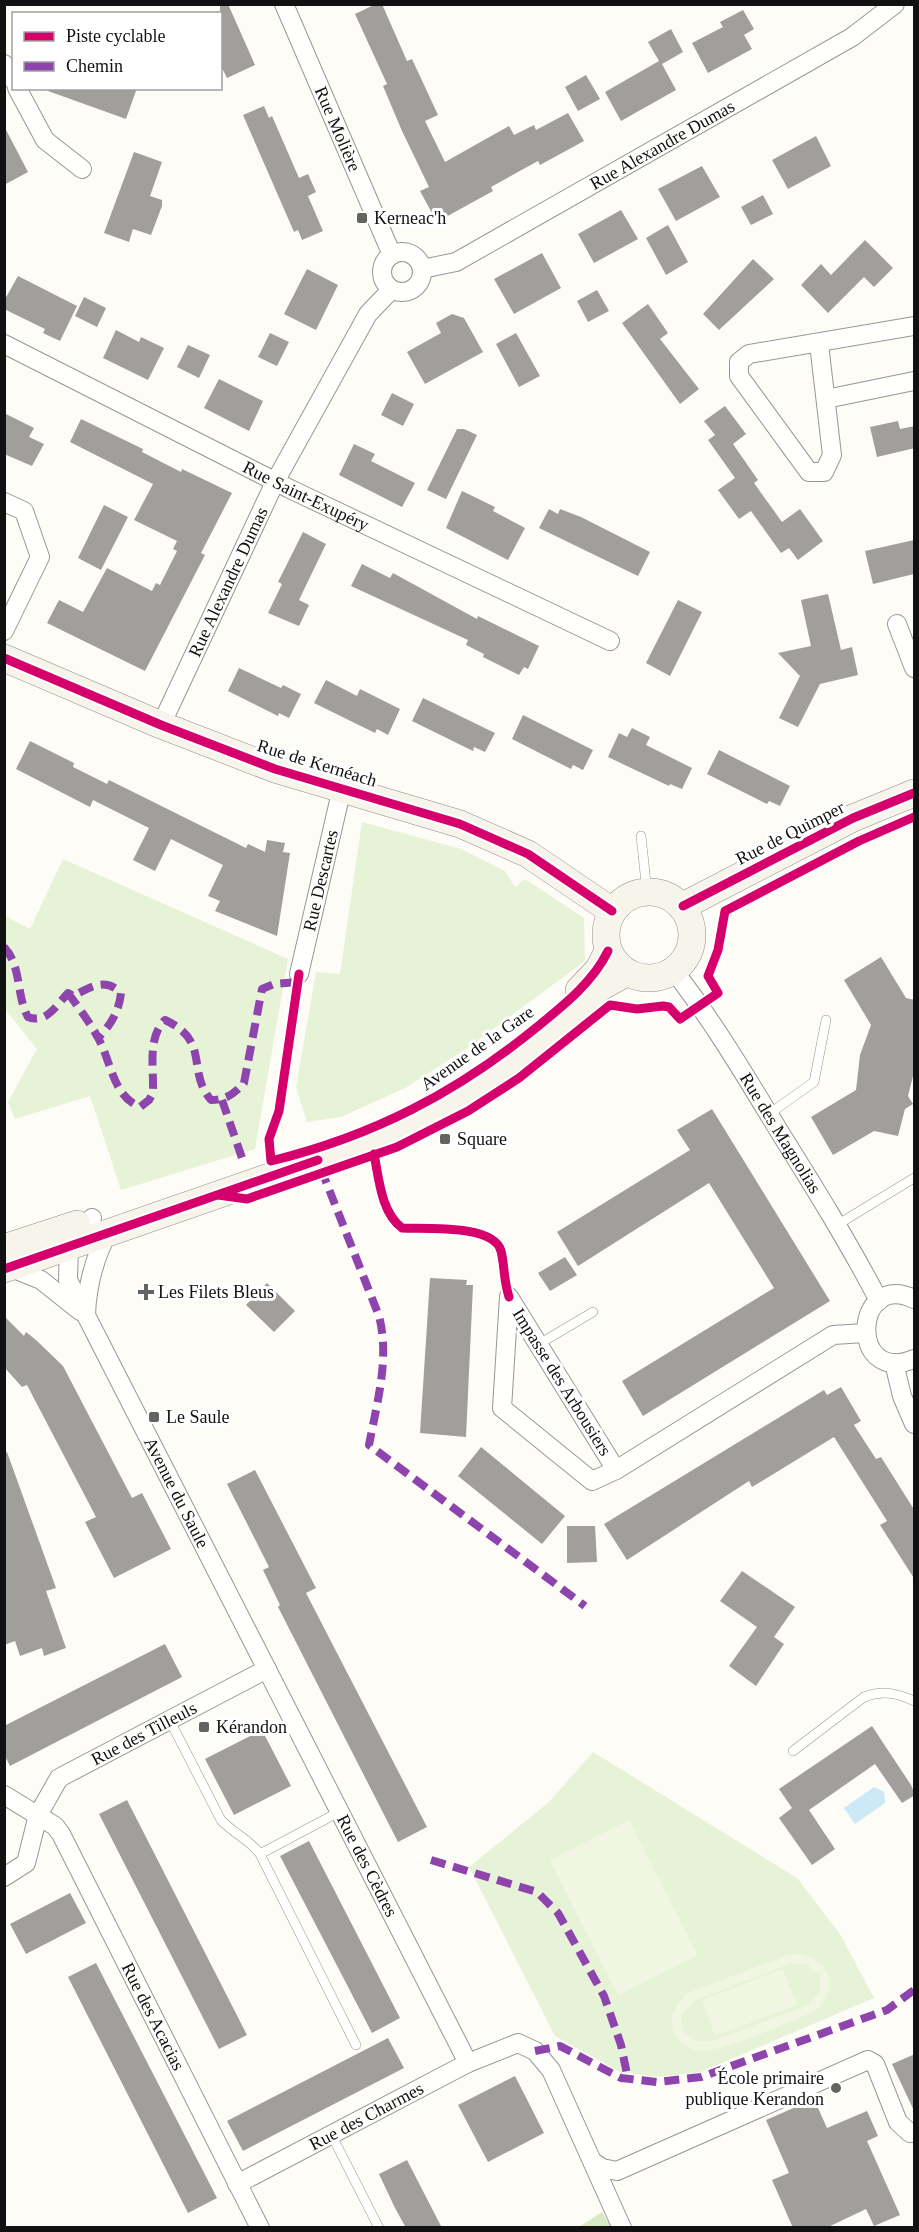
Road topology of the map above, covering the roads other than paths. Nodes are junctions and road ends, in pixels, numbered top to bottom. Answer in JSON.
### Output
{"nodes":[{"id":1,"x":284,"y":4,"type":"edge"},
{"id":2,"x":895,"y":4,"type":"edge"},
{"id":3,"x":4,"y":64,"type":"edge"},
{"id":4,"x":12,"y":78,"type":"edge"},
{"id":5,"x":18,"y":90,"type":"edge"},
{"id":6,"x":82,"y":169,"type":"dead end"},
{"id":7,"x":392,"y":255,"type":"junction"},
{"id":8,"x":422,"y":270,"type":"junction"},
{"id":9,"x":391,"y":290,"type":"junction"},
{"id":10,"x":915,"y":326,"type":"edge"},
{"id":11,"x":4,"y":344,"type":"edge"},
{"id":12,"x":819,"y":344,"type":"junction"},
{"id":13,"x":915,"y":381,"type":"edge"},
{"id":14,"x":826,"y":399,"type":"junction"},
{"id":15,"x":276,"y":480,"type":"junction"},
{"id":16,"x":4,"y":502,"type":"edge"},
{"id":17,"x":897,"y":624,"type":"dead end"},
{"id":18,"x":4,"y":631,"type":"edge"},
{"id":19,"x":610,"y":641,"type":"dead end"},
{"id":20,"x":4,"y":658,"type":"edge"},
{"id":21,"x":915,"y":668,"type":"edge"},
{"id":22,"x":161,"y":725,"type":"junction"},
{"id":23,"x":342,"y":788,"type":"junction"},
{"id":24,"x":915,"y":793,"type":"edge"},
{"id":25,"x":641,"y":836,"type":"dead end"},
{"id":26,"x":646,"y":892,"type":"junction"},
{"id":27,"x":683,"y":906,"type":"junction"},
{"id":28,"x":612,"y":911,"type":"junction"},
{"id":29,"x":608,"y":951,"type":"junction"},
{"id":30,"x":674,"y":970,"type":"junction"},
{"id":31,"x":626,"y":972,"type":"junction"},
{"id":32,"x":300,"y":974,"type":"dead end"},
{"id":33,"x":826,"y":1020,"type":"dead end"},
{"id":34,"x":769,"y":1114,"type":"junction"},
{"id":35,"x":915,"y":1178,"type":"edge"},
{"id":36,"x":100,"y":1225,"type":"junction"},
{"id":37,"x":837,"y":1225,"type":"junction"},
{"id":38,"x":69,"y":1245,"type":"junction"},
{"id":39,"x":6,"y":1261,"type":"edge"},
{"id":40,"x":915,"y":1299,"type":"edge"},
{"id":41,"x":879,"y":1301,"type":"junction"},
{"id":42,"x":593,"y":1312,"type":"dead end"},
{"id":43,"x":86,"y":1316,"type":"junction"},
{"id":44,"x":865,"y":1333,"type":"junction"},
{"id":45,"x":539,"y":1344,"type":"junction"},
{"id":46,"x":915,"y":1359,"type":"edge"},
{"id":47,"x":894,"y":1363,"type":"junction"},
{"id":48,"x":915,"y":1424,"type":"edge"},
{"id":49,"x":616,"y":1470,"type":"junction"},
{"id":50,"x":267,"y":1669,"type":"junction"},
{"id":51,"x":915,"y":1701,"type":"edge"},
{"id":52,"x":169,"y":1719,"type":"junction"},
{"id":53,"x":793,"y":1751,"type":"dead end"},
{"id":54,"x":4,"y":1796,"type":"edge"},
{"id":55,"x":339,"y":1812,"type":"junction"},
{"id":56,"x":38,"y":1815,"type":"junction"},
{"id":57,"x":260,"y":1854,"type":"junction"},
{"id":58,"x":4,"y":1877,"type":"edge"},
{"id":59,"x":356,"y":2045,"type":"dead end"},
{"id":60,"x":468,"y":2063,"type":"junction"},
{"id":61,"x":915,"y":2133,"type":"edge"},
{"id":62,"x":331,"y":2134,"type":"junction"},
{"id":63,"x":592,"y":2161,"type":"junction"},
{"id":64,"x":237,"y":2184,"type":"junction"},
{"id":65,"x":260,"y":2228,"type":"edge"},
{"id":66,"x":379,"y":2228,"type":"edge"},
{"id":67,"x":622,"y":2228,"type":"edge"}],
"edges":[{"from":1,"to":7,"type":"street","name":"Rue Molière"},
{"from":2,"to":8,"type":"street","name":"Rue Alexandre Dumas"},
{"from":3,"to":4,"type":"street"},
{"from":5,"to":6,"type":"street"},
{"from":7,"to":8,"type":"street"},
{"from":7,"to":9,"type":"street"},
{"from":8,"to":9,"type":"street"},
{"from":9,"to":15,"type":"street","name":"Rue Alexandre Dumas"},
{"from":10,"to":12,"type":"street"},
{"from":11,"to":15,"type":"street","name":"Rue Saint-Exupéry"},
{"from":12,"to":14,"type":"street"},
{"from":12,"to":14,"type":"street"},
{"from":13,"to":14,"type":"street"},
{"from":15,"to":19,"type":"street","name":"Rue Saint-Exupéry"},
{"from":15,"to":22,"type":"street","name":"Rue Alexandre Dumas"},
{"from":16,"to":18,"type":"street"},
{"from":17,"to":21,"type":"street"},
{"from":20,"to":22,"type":"main road","name":"Rue de Kernéach"},
{"from":22,"to":23,"type":"main road","name":"Rue de Kernéach"},
{"from":23,"to":28,"type":"main road","name":"Rue de Kernéach"},
{"from":23,"to":32,"type":"street","name":"Rue Descartes"},
{"from":24,"to":27,"type":"main road","name":"Rue de Quimper"},
{"from":25,"to":26,"type":"lane"},
{"from":26,"to":27,"type":"main road"},
{"from":26,"to":28,"type":"main road"},
{"from":27,"to":30,"type":"main road"},
{"from":28,"to":29,"type":"main road"},
{"from":29,"to":31,"type":"main road"},
{"from":29,"to":36,"type":"main road","name":"Avenue de la Gare"},
{"from":30,"to":31,"type":"main road"},
{"from":30,"to":34,"type":"street","name":"Rue des Magnolias"},
{"from":31,"to":36,"type":"main road","name":"Avenue de la Gare"},
{"from":33,"to":34,"type":"lane"},
{"from":34,"to":37,"type":"street","name":"Rue des Magnolias"},
{"from":35,"to":37,"type":"lane"},
{"from":36,"to":38,"type":"main road","name":"Avenue de la Gare"},
{"from":36,"to":39,"type":"main road","name":"Avenue de la Gare"},
{"from":36,"to":43,"type":"street"},
{"from":37,"to":41,"type":"street","name":"Rue des Magnolias"},
{"from":38,"to":39,"type":"main road","name":"Avenue de la Gare"},
{"from":38,"to":43,"type":"street","name":"Avenue du Saule"},
{"from":39,"to":43,"type":"street"},
{"from":40,"to":41,"type":"street"},
{"from":41,"to":44,"type":"street"},
{"from":42,"to":45,"type":"lane"},
{"from":43,"to":50,"type":"street","name":"Avenue du Saule"},
{"from":44,"to":47,"type":"street"},
{"from":44,"to":49,"type":"street","name":"Impasse des Arbousiers"},
{"from":45,"to":49,"type":"street","name":"Impasse des Arbousiers"},
{"from":45,"to":49,"type":"street","name":"Impasse des Arbousiers"},
{"from":46,"to":47,"type":"street"},
{"from":47,"to":48,"type":"street"},
{"from":50,"to":52,"type":"street","name":"Rue des Tilleuls"},
{"from":50,"to":55,"type":"street","name":"Rue des Cèdres"},
{"from":51,"to":53,"type":"lane"},
{"from":52,"to":56,"type":"street","name":"Rue des Tilleuls"},
{"from":52,"to":57,"type":"lane"},
{"from":54,"to":56,"type":"street","name":"Rue des Acacias"},
{"from":55,"to":57,"type":"lane"},
{"from":55,"to":60,"type":"street","name":"Rue des Cèdres"},
{"from":56,"to":58,"type":"street","name":"Rue des Tilleuls"},
{"from":56,"to":64,"type":"street","name":"Rue des Acacias"},
{"from":57,"to":59,"type":"lane"},
{"from":60,"to":62,"type":"street","name":"Rue des Charmes"},
{"from":60,"to":63,"type":"street","name":"Rue des Charmes"},
{"from":61,"to":63,"type":"street"},
{"from":62,"to":64,"type":"street","name":"Rue des Charmes"},
{"from":62,"to":66,"type":"lane"},
{"from":63,"to":67,"type":"street","name":"Rue des Charmes"},
{"from":64,"to":65,"type":"street","name":"Rue des Acacias"}]}
